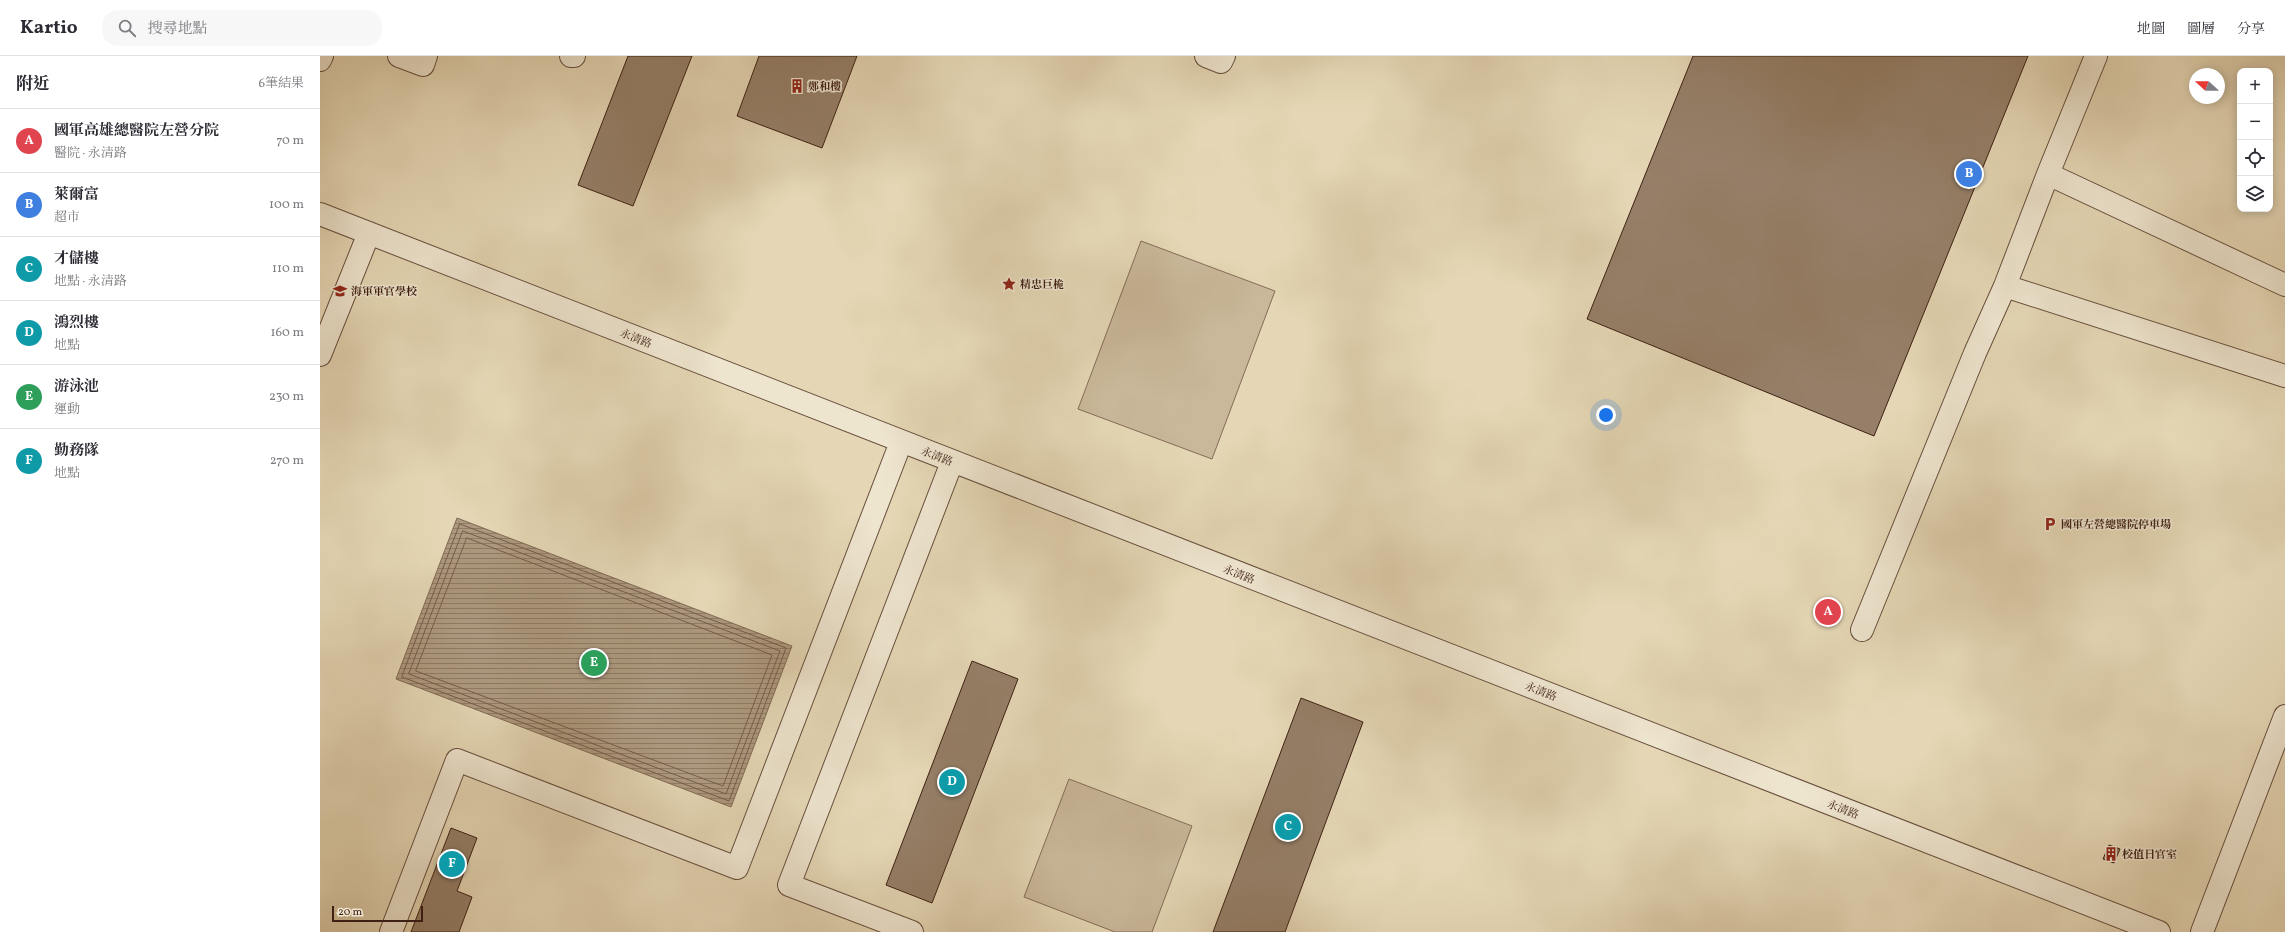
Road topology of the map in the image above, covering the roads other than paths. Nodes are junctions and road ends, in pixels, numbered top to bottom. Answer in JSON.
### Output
{"nodes":[{"id":1,"x":322,"y":56,"type":"edge"},
{"id":2,"x":399,"y":56,"type":"edge"},
{"id":3,"x":426,"y":56,"type":"edge"},
{"id":4,"x":571,"y":56,"type":"edge"},
{"id":5,"x":574,"y":56,"type":"edge"},
{"id":6,"x":1206,"y":56,"type":"edge"},
{"id":7,"x":1224,"y":56,"type":"edge"},
{"id":8,"x":2096,"y":56,"type":"edge"},
{"id":9,"x":320,"y":60,"type":"edge"},
{"id":10,"x":2048,"y":174,"type":"junction"},
{"id":11,"x":320,"y":214,"type":"edge"},
{"id":12,"x":369,"y":233,"type":"junction"},
{"id":13,"x":2285,"y":285,"type":"edge"},
{"id":14,"x":2005,"y":286,"type":"junction"},
{"id":15,"x":320,"y":355,"type":"edge"},
{"id":16,"x":2285,"y":376,"type":"edge"},
{"id":17,"x":901,"y":442,"type":"junction"},
{"id":18,"x":952,"y":462,"type":"junction"},
{"id":19,"x":1862,"y":630,"type":"dead end"},
{"id":20,"x":2285,"y":716,"type":"edge"},
{"id":21,"x":391,"y":932,"type":"edge"},
{"id":22,"x":912,"y":932,"type":"edge"},
{"id":23,"x":2159,"y":932,"type":"edge"},
{"id":24,"x":2202,"y":932,"type":"edge"}],
"edges":[{"from":1,"to":9,"type":"street"},
{"from":2,"to":3,"type":"street"},
{"from":4,"to":5,"type":"street"},
{"from":6,"to":7,"type":"street"},
{"from":8,"to":10,"type":"street"},
{"from":10,"to":13,"type":"street"},
{"from":10,"to":14,"type":"street"},
{"from":11,"to":12,"type":"street","name":"永清路"},
{"from":12,"to":15,"type":"street"},
{"from":12,"to":17,"type":"street","name":"永清路"},
{"from":14,"to":16,"type":"street"},
{"from":14,"to":19,"type":"street"},
{"from":17,"to":18,"type":"street","name":"永清路"},
{"from":17,"to":21,"type":"street"},
{"from":18,"to":22,"type":"street"},
{"from":18,"to":23,"type":"street","name":"永清路"},
{"from":20,"to":24,"type":"street"}]}
